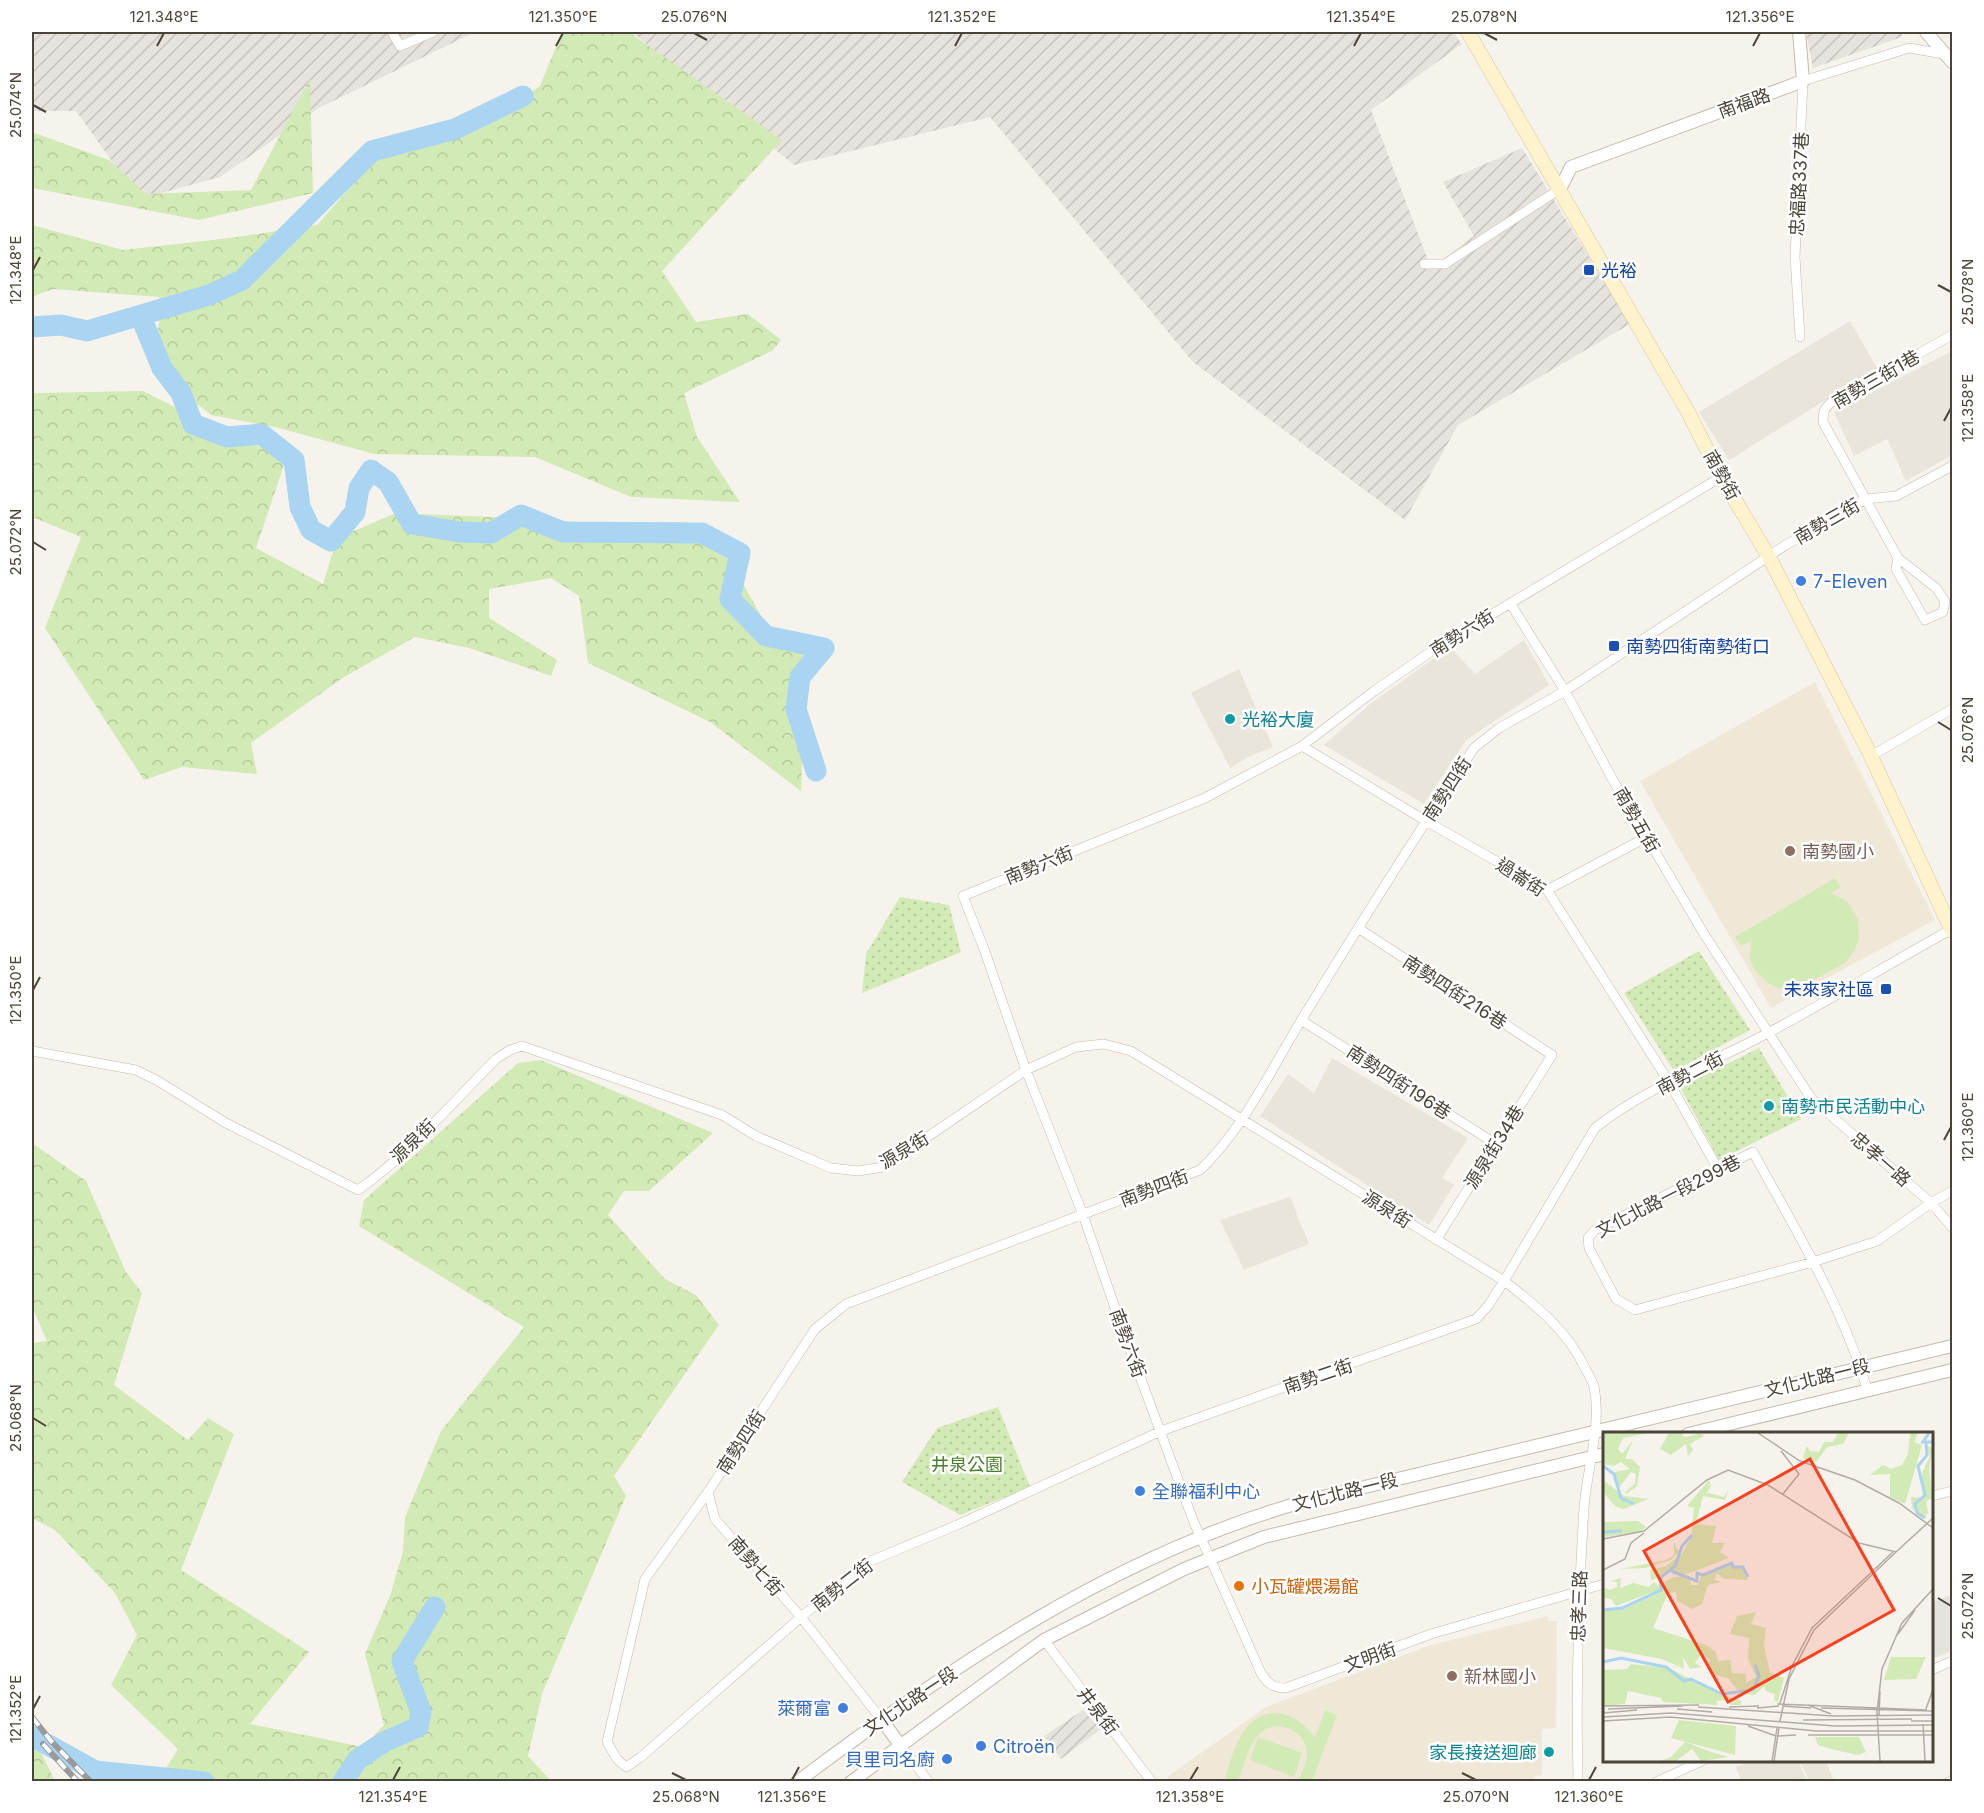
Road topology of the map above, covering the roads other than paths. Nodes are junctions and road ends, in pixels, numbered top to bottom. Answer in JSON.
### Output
{"nodes":[{"id":1,"x":392,"y":32,"type":"edge"},
{"id":2,"x":433,"y":32,"type":"edge"},
{"id":3,"x":1468,"y":32,"type":"edge"},
{"id":4,"x":1798,"y":32,"type":"edge"},
{"id":5,"x":1926,"y":32,"type":"edge"},
{"id":6,"x":1948,"y":58,"type":"edge"},
{"id":7,"x":1803,"y":81,"type":"junction"},
{"id":8,"x":1560,"y":189,"type":"junction"},
{"id":9,"x":1424,"y":264,"type":"dead end"},
{"id":10,"x":1953,"y":335,"type":"edge"},
{"id":11,"x":1800,"y":337,"type":"dead end"},
{"id":12,"x":1953,"y":466,"type":"edge"},
{"id":13,"x":1721,"y":477,"type":"junction"},
{"id":14,"x":1866,"y":499,"type":"junction"},
{"id":15,"x":1769,"y":556,"type":"junction"},
{"id":16,"x":1898,"y":558,"type":"junction"},
{"id":17,"x":1510,"y":603,"type":"junction"},
{"id":18,"x":1565,"y":691,"type":"junction"},
{"id":19,"x":1953,"y":710,"type":"edge"},
{"id":20,"x":1302,"y":746,"type":"junction"},
{"id":21,"x":1871,"y":756,"type":"junction"},
{"id":22,"x":1426,"y":821,"type":"junction"},
{"id":23,"x":1647,"y":837,"type":"junction"},
{"id":24,"x":1547,"y":890,"type":"junction"},
{"id":25,"x":1358,"y":928,"type":"junction"},
{"id":26,"x":1952,"y":930,"type":"edge"},
{"id":27,"x":1301,"y":1020,"type":"junction"},
{"id":28,"x":1767,"y":1034,"type":"junction"},
{"id":29,"x":32,"y":1051,"type":"edge"},
{"id":30,"x":1552,"y":1055,"type":"joint"},
{"id":31,"x":1026,"y":1070,"type":"junction"},
{"id":32,"x":1669,"y":1082,"type":"junction"},
{"id":33,"x":1241,"y":1119,"type":"junction"},
{"id":34,"x":1496,"y":1144,"type":"junction"},
{"id":35,"x":1718,"y":1169,"type":"junction"},
{"id":36,"x":1953,"y":1191,"type":"edge"},
{"id":37,"x":1931,"y":1203,"type":"junction"},
{"id":38,"x":1083,"y":1215,"type":"junction"},
{"id":39,"x":1953,"y":1227,"type":"edge"},
{"id":40,"x":1436,"y":1240,"type":"junction"},
{"id":41,"x":1813,"y":1262,"type":"junction"},
{"id":42,"x":1504,"y":1281,"type":"junction"},
{"id":43,"x":1953,"y":1346,"type":"edge"},
{"id":44,"x":1860,"y":1368,"type":"junction"},
{"id":45,"x":1953,"y":1370,"type":"edge"},
{"id":46,"x":1867,"y":1389,"type":"junction"},
{"id":47,"x":1161,"y":1431,"type":"junction"},
{"id":48,"x":1594,"y":1432,"type":"junction"},
{"id":49,"x":1696,"y":1432,"type":"edge"},
{"id":50,"x":1603,"y":1455,"type":"edge"},
{"id":51,"x":1591,"y":1458,"type":"junction"},
{"id":52,"x":1953,"y":1491,"type":"edge"},
{"id":53,"x":708,"y":1492,"type":"junction"},
{"id":54,"x":1933,"y":1496,"type":"edge"},
{"id":55,"x":1200,"y":1536,"type":"junction"},
{"id":56,"x":1210,"y":1558,"type":"junction"},
{"id":57,"x":1603,"y":1584,"type":"edge"},
{"id":58,"x":1578,"y":1590,"type":"junction"},
{"id":59,"x":801,"y":1617,"type":"junction"},
{"id":60,"x":1044,"y":1640,"type":"junction"},
{"id":61,"x":1953,"y":1661,"type":"edge"},
{"id":62,"x":1933,"y":1670,"type":"edge"},
{"id":63,"x":881,"y":1719,"type":"junction"},
{"id":64,"x":901,"y":1746,"type":"junction"},
{"id":65,"x":1702,"y":1762,"type":"edge"},
{"id":66,"x":626,"y":1767,"type":"joint"},
{"id":67,"x":1677,"y":1772,"type":"junction"},
{"id":68,"x":797,"y":1782,"type":"edge"},
{"id":69,"x":851,"y":1782,"type":"edge"},
{"id":70,"x":929,"y":1782,"type":"edge"},
{"id":71,"x":1152,"y":1782,"type":"edge"},
{"id":72,"x":1578,"y":1782,"type":"edge"},
{"id":73,"x":1656,"y":1782,"type":"edge"},
{"id":74,"x":1681,"y":1782,"type":"edge"}],
"edges":[{"from":1,"to":2,"type":"street"},
{"from":3,"to":8,"type":"main road","name":"南勢街"},
{"from":4,"to":7,"type":"street","name":"忠福路337巷"},
{"from":5,"to":6,"type":"street"},
{"from":6,"to":7,"type":"street","name":"南福路"},
{"from":7,"to":8,"type":"street","name":"南福路"},
{"from":7,"to":11,"type":"street","name":"忠福路337巷"},
{"from":8,"to":9,"type":"street"},
{"from":8,"to":13,"type":"main road","name":"南勢街"},
{"from":10,"to":14,"type":"street","name":"南勢三街1巷"},
{"from":12,"to":14,"type":"street","name":"南勢三街"},
{"from":13,"to":15,"type":"main road","name":"南勢街"},
{"from":13,"to":17,"type":"street","name":"南勢六街"},
{"from":14,"to":15,"type":"street","name":"南勢三街"},
{"from":14,"to":16,"type":"street"},
{"from":15,"to":18,"type":"street","name":"南勢四街"},
{"from":15,"to":21,"type":"main road","name":"南勢街"},
{"from":16,"to":16,"type":"street"},
{"from":17,"to":18,"type":"street","name":"南勢五街"},
{"from":17,"to":20,"type":"street","name":"南勢六街"},
{"from":18,"to":22,"type":"street","name":"南勢四街"},
{"from":18,"to":23,"type":"street","name":"南勢五街"},
{"from":19,"to":21,"type":"street"},
{"from":20,"to":22,"type":"street","name":"過崙街"},
{"from":20,"to":31,"type":"street","name":"南勢六街"},
{"from":21,"to":26,"type":"main road","name":"南勢街"},
{"from":22,"to":24,"type":"street","name":"過崙街"},
{"from":22,"to":25,"type":"street","name":"南勢四街"},
{"from":23,"to":24,"type":"street"},
{"from":23,"to":28,"type":"street","name":"南勢五街"},
{"from":24,"to":32,"type":"street","name":"過崙街"},
{"from":25,"to":27,"type":"street","name":"南勢四街"},
{"from":25,"to":30,"type":"street","name":"南勢四街216巷"},
{"from":26,"to":28,"type":"street","name":"南勢二街"},
{"from":27,"to":33,"type":"street","name":"南勢四街"},
{"from":27,"to":34,"type":"street","name":"南勢四街196巷"},
{"from":28,"to":32,"type":"street","name":"南勢二街"},
{"from":28,"to":37,"type":"street","name":"忠孝一路"},
{"from":29,"to":31,"type":"street","name":"源泉街"},
{"from":30,"to":34,"type":"street","name":"源泉街34巷"},
{"from":31,"to":33,"type":"street","name":"源泉街"},
{"from":31,"to":38,"type":"street","name":"南勢六街"},
{"from":32,"to":35,"type":"street","name":"過崙街"},
{"from":32,"to":42,"type":"street","name":"南勢二街"},
{"from":33,"to":38,"type":"street","name":"南勢四街"},
{"from":33,"to":40,"type":"street","name":"源泉街"},
{"from":34,"to":40,"type":"street","name":"源泉街34巷"},
{"from":35,"to":41,"type":"street","name":"文化北路一段299巷"},
{"from":35,"to":41,"type":"street","name":"文化北路一段299巷"},
{"from":36,"to":37,"type":"street","name":"文化北路一段299巷"},
{"from":37,"to":39,"type":"street","name":"忠孝一路"},
{"from":37,"to":41,"type":"street","name":"文化北路一段299巷"},
{"from":38,"to":47,"type":"street","name":"南勢六街"},
{"from":38,"to":53,"type":"street","name":"南勢四街"},
{"from":40,"to":42,"type":"street","name":"源泉街"},
{"from":41,"to":44,"type":"street","name":"文化北路一段299巷"},
{"from":42,"to":47,"type":"street","name":"南勢二街"},
{"from":42,"to":48,"type":"street","name":"源泉街"},
{"from":43,"to":44,"type":"street","name":"文化北路一段"},
{"from":44,"to":46,"type":"street","name":"文化北路一段299巷"},
{"from":44,"to":48,"type":"street","name":"文化北路一段"},
{"from":45,"to":46,"type":"street","name":"文化北路一段"},
{"from":46,"to":49,"type":"street","name":"文化北路一段"},
{"from":47,"to":55,"type":"street","name":"南勢六街"},
{"from":47,"to":59,"type":"street","name":"南勢二街"},
{"from":48,"to":51,"type":"street","name":"忠孝三路"},
{"from":48,"to":55,"type":"street","name":"文化北路一段"},
{"from":50,"to":51,"type":"street","name":"文化北路一段"},
{"from":51,"to":56,"type":"street","name":"文化北路一段"},
{"from":51,"to":58,"type":"street","name":"忠孝三路"},
{"from":52,"to":54,"type":"street"},
{"from":53,"to":59,"type":"street","name":"南勢七街"},
{"from":53,"to":66,"type":"street","name":"南勢四街"},
{"from":55,"to":56,"type":"street","name":"南勢六街"},
{"from":55,"to":63,"type":"street","name":"文化北路一段"},
{"from":56,"to":58,"type":"street","name":"文明街"},
{"from":56,"to":60,"type":"street","name":"文化北路一段"},
{"from":57,"to":58,"type":"street","name":"文明街"},
{"from":58,"to":72,"type":"street","name":"忠孝三路"},
{"from":59,"to":63,"type":"street","name":"南勢七街"},
{"from":59,"to":66,"type":"street","name":"南勢二街"},
{"from":60,"to":64,"type":"street","name":"文化北路一段"},
{"from":60,"to":71,"type":"street","name":"井泉街"},
{"from":61,"to":62,"type":"street"},
{"from":63,"to":64,"type":"street"},
{"from":63,"to":68,"type":"street","name":"文化北路一段"},
{"from":64,"to":69,"type":"street","name":"文化北路一段"},
{"from":64,"to":70,"type":"street"},
{"from":65,"to":67,"type":"street"},
{"from":67,"to":73,"type":"street"},
{"from":67,"to":74,"type":"street"}]}
